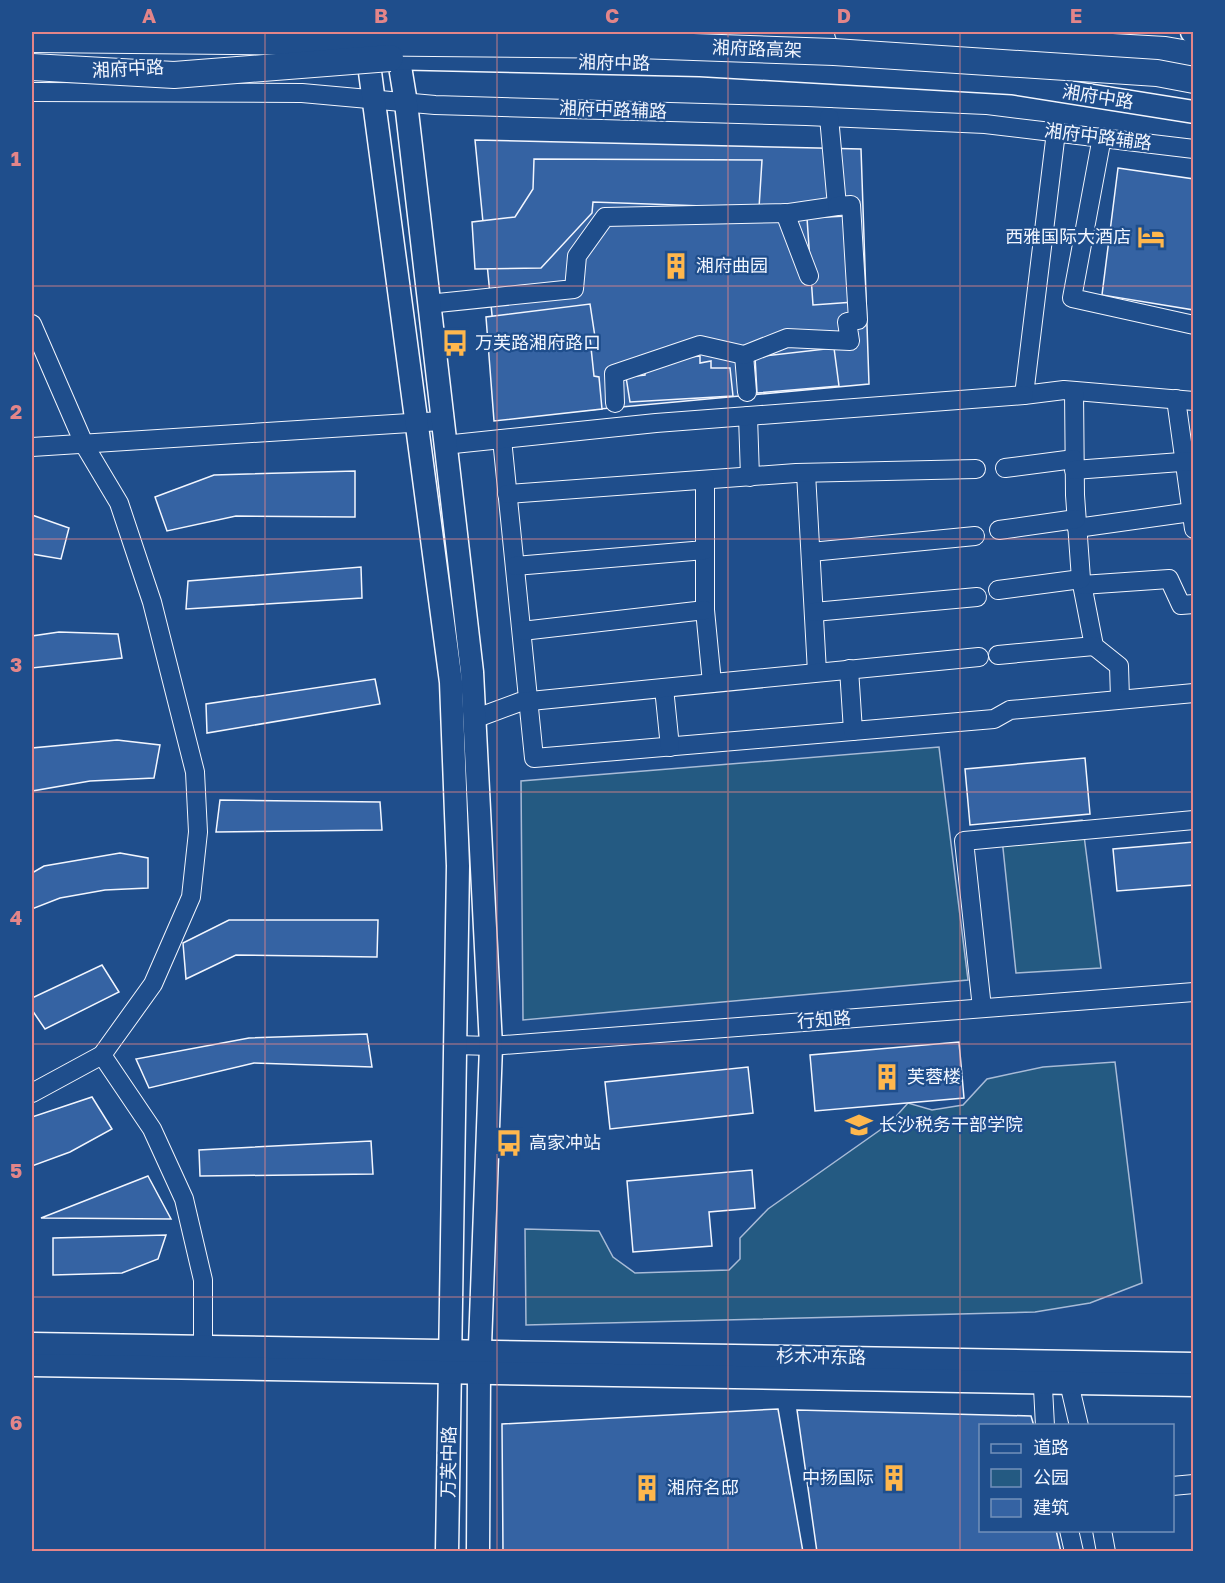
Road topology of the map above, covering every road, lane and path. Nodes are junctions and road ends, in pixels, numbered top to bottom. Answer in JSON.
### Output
{"nodes":[{"id":1,"x":364,"y":32,"type":"edge"},
{"id":2,"x":395,"y":32,"type":"edge"},
{"id":3,"x":848,"y":32,"type":"edge"},
{"id":4,"x":32,"y":39,"type":"edge"},
{"id":5,"x":563,"y":44,"type":"junction"},
{"id":6,"x":1194,"y":54,"type":"edge"},
{"id":7,"x":369,"y":58,"type":"junction"},
{"id":8,"x":399,"y":58,"type":"junction"},
{"id":9,"x":32,"y":67,"type":"edge"},
{"id":10,"x":32,"y":75,"type":"edge"},
{"id":11,"x":1194,"y":80,"type":"edge"},
{"id":12,"x":32,"y":92,"type":"edge"},
{"id":13,"x":376,"y":100,"type":"junction"},
{"id":14,"x":406,"y":103,"type":"junction"},
{"id":15,"x":1194,"y":112,"type":"edge"},
{"id":16,"x":829,"y":117,"type":"junction"},
{"id":17,"x":1056,"y":132,"type":"junction"},
{"id":18,"x":1102,"y":137,"type":"junction"},
{"id":19,"x":1194,"y":149,"type":"edge"},
{"id":20,"x":837,"y":206,"type":"junction"},
{"id":21,"x":785,"y":213,"type":"junction"},
{"id":22,"x":809,"y":276,"type":"dead end"},
{"id":23,"x":428,"y":304,"type":"junction"},
{"id":24,"x":32,"y":324,"type":"edge"},
{"id":25,"x":1194,"y":325,"type":"edge"},
{"id":26,"x":744,"y":355,"type":"junction"},
{"id":27,"x":1074,"y":391,"type":"junction"},
{"id":28,"x":747,"y":392,"type":"dead end"},
{"id":29,"x":1024,"y":396,"type":"junction"},
{"id":30,"x":1185,"y":400,"type":"edge"},
{"id":31,"x":615,"y":403,"type":"dead end"},
{"id":32,"x":748,"y":416,"type":"junction"},
{"id":33,"x":441,"y":421,"type":"junction"},
{"id":34,"x":416,"y":423,"type":"junction"},
{"id":35,"x":502,"y":439,"type":"junction"},
{"id":36,"x":444,"y":445,"type":"junction"},
{"id":37,"x":85,"y":446,"type":"junction"},
{"id":38,"x":32,"y":447,"type":"edge"},
{"id":39,"x":1189,"y":461,"type":"edge"},
{"id":40,"x":1074,"y":464,"type":"junction"},
{"id":41,"x":1005,"y":468,"type":"dead end"},
{"id":42,"x":976,"y":469,"type":"dead end"},
{"id":43,"x":806,"y":473,"type":"junction"},
{"id":44,"x":750,"y":477,"type":"junction"},
{"id":45,"x":705,"y":480,"type":"junction"},
{"id":46,"x":507,"y":494,"type":"junction"},
{"id":47,"x":1192,"y":520,"type":"edge"},
{"id":48,"x":1077,"y":523,"type":"junction"},
{"id":49,"x":999,"y":530,"type":"dead end"},
{"id":50,"x":975,"y":536,"type":"dead end"},
{"id":51,"x":705,"y":550,"type":"junction"},
{"id":52,"x":811,"y":552,"type":"junction"},
{"id":53,"x":515,"y":566,"type":"junction"},
{"id":54,"x":1082,"y":582,"type":"junction"},
{"id":55,"x":998,"y":590,"type":"dead end"},
{"id":56,"x":977,"y":597,"type":"dead end"},
{"id":57,"x":1194,"y":604,"type":"edge"},
{"id":58,"x":705,"y":610,"type":"junction"},
{"id":59,"x":814,"y":612,"type":"junction"},
{"id":60,"x":522,"y":631,"type":"junction"},
{"id":61,"x":1095,"y":646,"type":"junction"},
{"id":62,"x":998,"y":655,"type":"dead end"},
{"id":63,"x":980,"y":657,"type":"dead end"},
{"id":64,"x":849,"y":669,"type":"junction"},
{"id":65,"x":818,"y":672,"type":"junction"},
{"id":66,"x":712,"y":683,"type":"junction"},
{"id":67,"x":664,"y":688,"type":"junction"},
{"id":68,"x":1194,"y":693,"type":"edge"},
{"id":69,"x":1120,"y":698,"type":"junction"},
{"id":70,"x":529,"y":702,"type":"junction"},
{"id":71,"x":474,"y":719,"type":"junction"},
{"id":72,"x":853,"y":731,"type":"junction"},
{"id":73,"x":670,"y":747,"type":"junction"},
{"id":74,"x":1194,"y":820,"type":"edge"},
{"id":75,"x":1194,"y":992,"type":"edge"},
{"id":76,"x":982,"y":1008,"type":"junction"},
{"id":77,"x":455,"y":1045,"type":"junction"},
{"id":78,"x":491,"y":1046,"type":"junction"},
{"id":79,"x":102,"y":1055,"type":"junction"},
{"id":80,"x":32,"y":1092,"type":"edge"},
{"id":81,"x":32,"y":1344,"type":"edge"},
{"id":82,"x":202,"y":1347,"type":"junction"},
{"id":83,"x":449,"y":1362,"type":"junction"},
{"id":84,"x":479,"y":1362,"type":"junction"},
{"id":85,"x":1194,"y":1364,"type":"edge"},
{"id":86,"x":32,"y":1365,"type":"edge"},
{"id":87,"x":1042,"y":1372,"type":"junction"},
{"id":88,"x":1069,"y":1372,"type":"junction"},
{"id":89,"x":1194,"y":1385,"type":"edge"},
{"id":90,"x":1046,"y":1424,"type":"edge"},
{"id":91,"x":1079,"y":1424,"type":"edge"},
{"id":92,"x":1194,"y":1484,"type":"edge"},
{"id":93,"x":1174,"y":1486,"type":"edge"},
{"id":94,"x":1070,"y":1532,"type":"edge"},
{"id":95,"x":1102,"y":1532,"type":"edge"},
{"id":96,"x":447,"y":1551,"type":"edge"},
{"id":97,"x":478,"y":1551,"type":"edge"},
{"id":98,"x":1074,"y":1551,"type":"edge"},
{"id":99,"x":1106,"y":1551,"type":"edge"}],
"edges":[{"from":1,"to":7,"type":"main road","name":"万芙中路"},
{"from":2,"to":8,"type":"main road","name":"万芙中路"},
{"from":3,"to":6,"type":"highway"},
{"from":4,"to":5,"type":"highway","name":"湘府路高架","bridge":true},
{"from":5,"to":9,"type":"highway","bridge":true},
{"from":5,"to":11,"type":"highway","name":"湘府路高架","bridge":true},
{"from":7,"to":8,"type":"main road","name":"湘府中路"},
{"from":7,"to":10,"type":"main road","name":"湘府中路"},
{"from":7,"to":13,"type":"main road","name":"万芙中路"},
{"from":8,"to":14,"type":"main road","name":"万芙中路"},
{"from":8,"to":15,"type":"main road","name":"湘府中路"},
{"from":12,"to":13,"type":"street","name":"湘府中路辅路"},
{"from":13,"to":14,"type":"street","name":"湘府中路辅路"},
{"from":13,"to":34,"type":"main road","name":"万芙中路"},
{"from":14,"to":16,"type":"street","name":"湘府中路辅路"},
{"from":14,"to":23,"type":"main road","name":"万芙中路"},
{"from":16,"to":17,"type":"street","name":"湘府中路辅路"},
{"from":16,"to":20,"type":"street"},
{"from":17,"to":18,"type":"street","name":"湘府中路辅路"},
{"from":17,"to":29,"type":"street"},
{"from":18,"to":19,"type":"street","name":"湘府中路辅路"},
{"from":18,"to":25,"type":"street"},
{"from":20,"to":21,"type":"street"},
{"from":20,"to":26,"type":"street"},
{"from":21,"to":22,"type":"street"},
{"from":21,"to":23,"type":"street"},
{"from":23,"to":33,"type":"main road","name":"万芙中路"},
{"from":24,"to":37,"type":"street"},
{"from":26,"to":28,"type":"street"},
{"from":26,"to":31,"type":"street"},
{"from":27,"to":29,"type":"street"},
{"from":27,"to":30,"type":"street"},
{"from":27,"to":40,"type":"street"},
{"from":29,"to":32,"type":"street"},
{"from":30,"to":39,"type":"street"},
{"from":32,"to":35,"type":"street"},
{"from":32,"to":44,"type":"street"},
{"from":33,"to":34,"type":"street"},
{"from":33,"to":36,"type":"main road","name":"万芙中路"},
{"from":34,"to":37,"type":"street"},
{"from":34,"to":77,"type":"main road","name":"万芙中路"},
{"from":35,"to":36,"type":"street"},
{"from":35,"to":46,"type":"street"},
{"from":36,"to":71,"type":"main road","name":"万芙中路"},
{"from":37,"to":38,"type":"street"},
{"from":37,"to":79,"type":"street"},
{"from":39,"to":40,"type":"street"},
{"from":39,"to":47,"type":"street"},
{"from":40,"to":41,"type":"street"},
{"from":40,"to":48,"type":"street"},
{"from":42,"to":43,"type":"street"},
{"from":43,"to":44,"type":"street"},
{"from":43,"to":52,"type":"street"},
{"from":44,"to":45,"type":"street"},
{"from":45,"to":46,"type":"street"},
{"from":45,"to":51,"type":"street"},
{"from":46,"to":53,"type":"street"},
{"from":47,"to":48,"type":"street"},
{"from":48,"to":49,"type":"street"},
{"from":48,"to":54,"type":"street"},
{"from":50,"to":52,"type":"street"},
{"from":51,"to":53,"type":"street"},
{"from":51,"to":58,"type":"street"},
{"from":52,"to":59,"type":"street"},
{"from":53,"to":60,"type":"street"},
{"from":54,"to":55,"type":"street"},
{"from":54,"to":57,"type":"street"},
{"from":54,"to":61,"type":"street"},
{"from":56,"to":59,"type":"street"},
{"from":58,"to":60,"type":"street"},
{"from":58,"to":66,"type":"street"},
{"from":59,"to":65,"type":"street"},
{"from":60,"to":70,"type":"street"},
{"from":61,"to":62,"type":"street"},
{"from":61,"to":69,"type":"street"},
{"from":63,"to":64,"type":"street"},
{"from":64,"to":65,"type":"street"},
{"from":64,"to":72,"type":"street"},
{"from":65,"to":66,"type":"street"},
{"from":66,"to":67,"type":"street"},
{"from":67,"to":70,"type":"street"},
{"from":67,"to":73,"type":"street"},
{"from":68,"to":69,"type":"street"},
{"from":69,"to":72,"type":"street"},
{"from":70,"to":71,"type":"street"},
{"from":70,"to":73,"type":"street"},
{"from":71,"to":78,"type":"main road","name":"万芙中路"},
{"from":72,"to":73,"type":"street"},
{"from":74,"to":76,"type":"street"},
{"from":75,"to":76,"type":"street","name":"行知路"},
{"from":76,"to":78,"type":"street","name":"行知路"},
{"from":77,"to":78,"type":"street","name":"行知路"},
{"from":77,"to":83,"type":"main road","name":"万芙中路"},
{"from":78,"to":84,"type":"main road","name":"万芙中路"},
{"from":79,"to":80,"type":"street"},
{"from":79,"to":82,"type":"street"},
{"from":81,"to":82,"type":"main road"},
{"from":82,"to":83,"type":"main road"},
{"from":83,"to":84,"type":"main road","name":"杉木冲东路"},
{"from":83,"to":86,"type":"main road"},
{"from":83,"to":96,"type":"main road","name":"万芙中路"},
{"from":84,"to":87,"type":"main road","name":"杉木冲东路"},
{"from":84,"to":97,"type":"main road","name":"万芙中路"},
{"from":85,"to":88,"type":"main road","name":"杉木冲东路"},
{"from":87,"to":88,"type":"main road","name":"杉木冲东路"},
{"from":87,"to":90,"type":"street"},
{"from":88,"to":89,"type":"main road","name":"杉木冲东路"},
{"from":88,"to":91,"type":"street"},
{"from":92,"to":93,"type":"street"},
{"from":94,"to":98,"type":"street"},
{"from":95,"to":99,"type":"street"}]}
